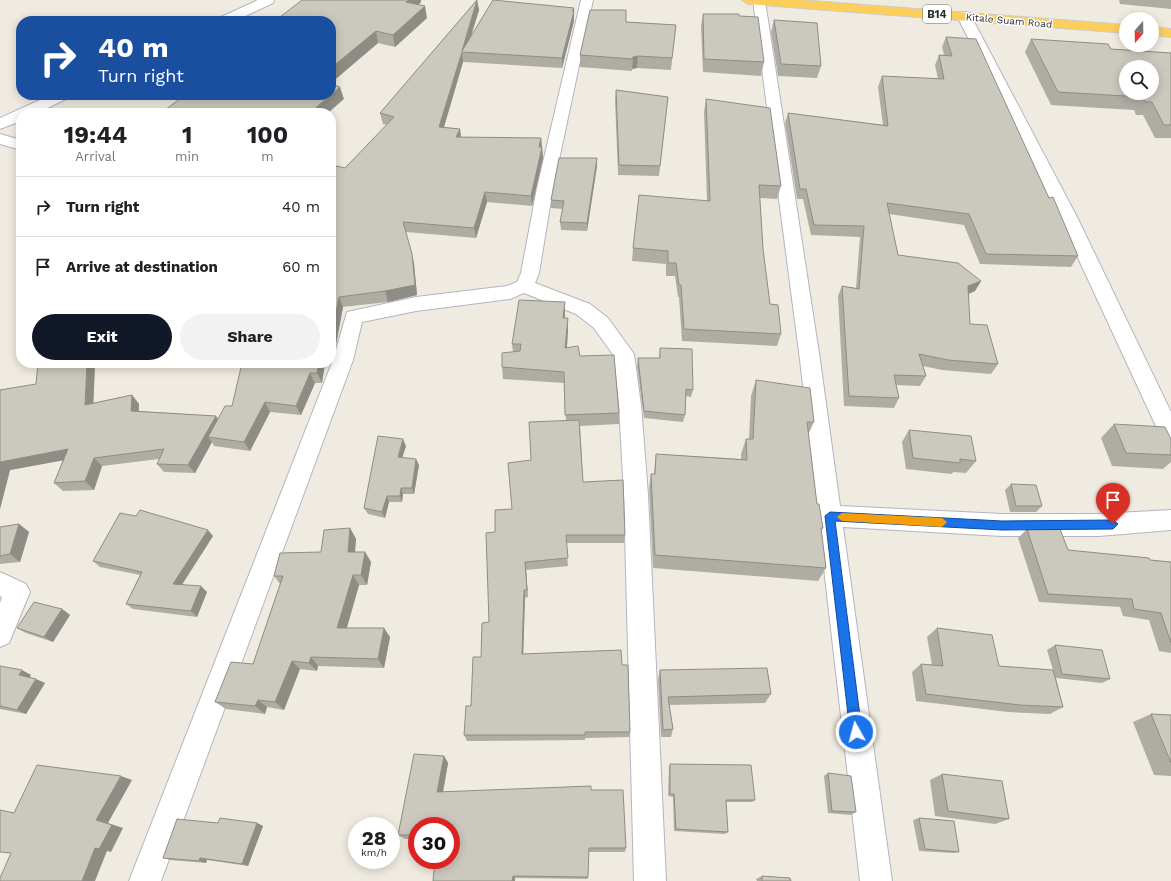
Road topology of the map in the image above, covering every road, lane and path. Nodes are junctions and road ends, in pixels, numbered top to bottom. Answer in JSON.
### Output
{"nodes":[{"id":1,"x":268,"y":0,"type":"edge"},
{"id":2,"x":587,"y":0,"type":"edge"},
{"id":3,"x":754,"y":0,"type":"edge"},
{"id":4,"x":234,"y":16,"type":"edge"},
{"id":5,"x":964,"y":16,"type":"junction"},
{"id":6,"x":1119,"y":28,"type":"edge"},
{"id":7,"x":1159,"y":32,"type":"edge"},
{"id":8,"x":1171,"y":33,"type":"edge"},
{"id":9,"x":52,"y":100,"type":"edge"},
{"id":10,"x":36,"y":108,"type":"edge"},
{"id":11,"x":16,"y":117,"type":"edge"},
{"id":12,"x":0,"y":124,"type":"edge"},
{"id":13,"x":0,"y":139,"type":"edge"},
{"id":14,"x":16,"y":144,"type":"edge"},
{"id":15,"x":524,"y":286,"type":"junction"},
{"id":16,"x":1171,"y":435,"type":"edge"},
{"id":17,"x":830,"y":516,"type":"junction"},
{"id":18,"x":1171,"y":520,"type":"edge"},
{"id":19,"x":0,"y":584,"type":"edge"},
{"id":20,"x":0,"y":634,"type":"edge"},
{"id":21,"x":144,"y":881,"type":"edge"},
{"id":22,"x":650,"y":881,"type":"edge"},
{"id":23,"x":876,"y":881,"type":"edge"}],
"edges":[{"from":1,"to":4,"type":"street"},
{"from":2,"to":15,"type":"street"},
{"from":3,"to":5,"type":"highway","name":"Kitale Suam Road","number":"B14"},
{"from":3,"to":17,"type":"street"},
{"from":5,"to":6,"type":"highway","name":"Kitale Suam Road","number":"B14"},
{"from":5,"to":16,"type":"street"},
{"from":7,"to":8,"type":"highway"},
{"from":9,"to":10,"type":"street"},
{"from":11,"to":12,"type":"street"},
{"from":13,"to":14,"type":"street"},
{"from":15,"to":21,"type":"street"},
{"from":15,"to":22,"type":"street"},
{"from":17,"to":18,"type":"street"},
{"from":17,"to":23,"type":"street"},
{"from":19,"to":20,"type":"street"}]}
